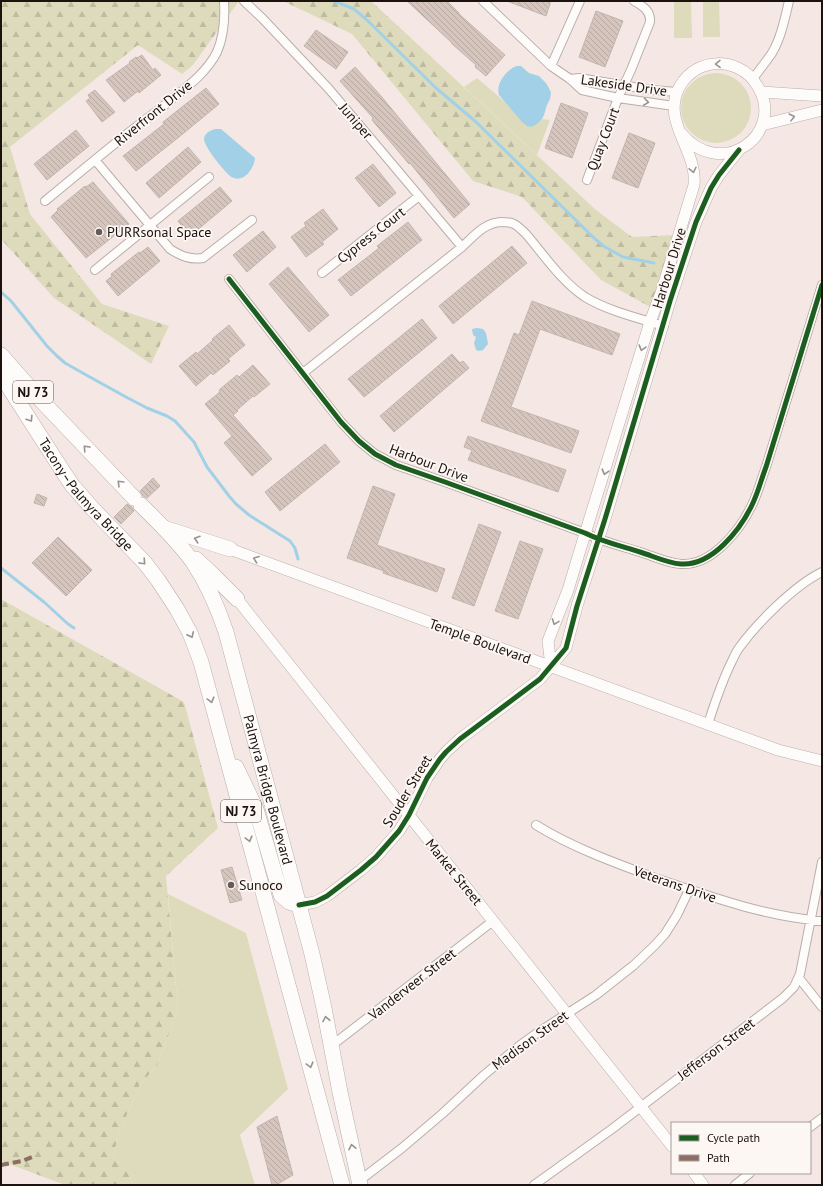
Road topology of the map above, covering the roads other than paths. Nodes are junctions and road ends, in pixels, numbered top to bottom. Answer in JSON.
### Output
{"nodes":[{"id":1,"x":224,"y":1,"type":"edge"},
{"id":2,"x":244,"y":1,"type":"edge"},
{"id":3,"x":483,"y":1,"type":"edge"},
{"id":4,"x":580,"y":1,"type":"edge"},
{"id":5,"x":634,"y":1,"type":"edge"},
{"id":6,"x":789,"y":1,"type":"edge"},
{"id":7,"x":551,"y":66,"type":"junction"},
{"id":8,"x":570,"y":79,"type":"junction"},
{"id":9,"x":753,"y":79,"type":"junction"},
{"id":10,"x":624,"y":86,"type":"junction"},
{"id":11,"x":677,"y":92,"type":"junction"},
{"id":12,"x":761,"y":92,"type":"junction"},
{"id":13,"x":822,"y":96,"type":"edge"},
{"id":14,"x":618,"y":98,"type":"junction"},
{"id":15,"x":674,"y":106,"type":"junction"},
{"id":16,"x":822,"y":110,"type":"edge"},
{"id":17,"x":762,"y":125,"type":"junction"},
{"id":18,"x":681,"y":133,"type":"junction"},
{"id":19,"x":739,"y":150,"type":"junction"},
{"id":20,"x":95,"y":160,"type":"junction"},
{"id":21,"x":209,"y":177,"type":"dead end"},
{"id":22,"x":587,"y":180,"type":"dead end"},
{"id":23,"x":419,"y":196,"type":"junction"},
{"id":24,"x":45,"y":202,"type":"dead end"},
{"id":25,"x":685,"y":217,"type":"junction"},
{"id":26,"x":252,"y":220,"type":"dead end"},
{"id":27,"x":696,"y":221,"type":"junction"},
{"id":28,"x":150,"y":225,"type":"junction"},
{"id":29,"x":462,"y":247,"type":"junction"},
{"id":30,"x":95,"y":270,"type":"dead end"},
{"id":31,"x":322,"y":273,"type":"dead end"},
{"id":32,"x":229,"y":279,"type":"dead end"},
{"id":33,"x":822,"y":285,"type":"edge"},
{"id":34,"x":650,"y":322,"type":"junction"},
{"id":35,"x":664,"y":326,"type":"junction"},
{"id":36,"x":1,"y":355,"type":"edge"},
{"id":37,"x":303,"y":373,"type":"junction"},
{"id":38,"x":1,"y":375,"type":"edge"},
{"id":39,"x":164,"y":528,"type":"junction"},
{"id":40,"x":585,"y":534,"type":"junction"},
{"id":41,"x":598,"y":540,"type":"junction"},
{"id":42,"x":182,"y":549,"type":"junction"},
{"id":43,"x":230,"y":549,"type":"joint"},
{"id":44,"x":822,"y":572,"type":"edge"},
{"id":45,"x":237,"y":599,"type":"joint"},
{"id":46,"x":563,"y":602,"type":"junction"},
{"id":47,"x":577,"y":606,"type":"junction"},
{"id":48,"x":551,"y":666,"type":"junction"},
{"id":49,"x":708,"y":724,"type":"junction"},
{"id":50,"x":221,"y":735,"type":"junction"},
{"id":51,"x":822,"y":761,"type":"edge"},
{"id":52,"x":409,"y":815,"type":"junction"},
{"id":53,"x":536,"y":825,"type":"dead end"},
{"id":54,"x":822,"y":862,"type":"edge"},
{"id":55,"x":689,"y":890,"type":"junction"},
{"id":56,"x":299,"y":904,"type":"junction"},
{"id":57,"x":811,"y":920,"type":"junction"},
{"id":58,"x":493,"y":921,"type":"junction"},
{"id":59,"x":822,"y":921,"type":"edge"},
{"id":60,"x":799,"y":978,"type":"junction"},
{"id":61,"x":822,"y":1008,"type":"edge"},
{"id":62,"x":567,"y":1013,"type":"junction"},
{"id":63,"x":331,"y":1046,"type":"junction"},
{"id":64,"x":641,"y":1106,"type":"junction"},
{"id":65,"x":822,"y":1118,"type":"edge"},
{"id":66,"x":811,"y":1126,"type":"edge"},
{"id":67,"x":671,"y":1145,"type":"edge"},
{"id":68,"x":695,"y":1174,"type":"edge"},
{"id":69,"x":749,"y":1174,"type":"edge"},
{"id":70,"x":360,"y":1183,"type":"edge"},
{"id":71,"x":342,"y":1185,"type":"edge"},
{"id":72,"x":534,"y":1185,"type":"edge"},
{"id":73,"x":703,"y":1185,"type":"edge"},
{"id":74,"x":735,"y":1185,"type":"edge"}],
"edges":[{"from":1,"to":20,"type":"street","name":"Riverfront Drive"},
{"from":2,"to":23,"type":"street","name":"Juniper"},
{"from":3,"to":7,"type":"street","name":"Lakeside Drive"},
{"from":4,"to":7,"type":"street"},
{"from":5,"to":10,"type":"street","name":"Quay Court"},
{"from":6,"to":9,"type":"street"},
{"from":7,"to":8,"type":"street","name":"Lakeside Drive"},
{"from":8,"to":10,"type":"street","name":"Lakeside Drive"},
{"from":8,"to":14,"type":"street","name":"Lakeside Drive"},
{"from":9,"to":11,"type":"street","name":"Harbour Drive","one_way":true},
{"from":9,"to":12,"type":"street"},
{"from":10,"to":11,"type":"street","name":"Lakeside Drive"},
{"from":10,"to":14,"type":"street","name":"Quay Court"},
{"from":11,"to":15,"type":"street","name":"Harbour Drive"},
{"from":12,"to":13,"type":"street"},
{"from":12,"to":17,"type":"street"},
{"from":14,"to":15,"type":"street","name":"Lakeside Drive","one_way":true},
{"from":14,"to":22,"type":"street","name":"Quay Court"},
{"from":15,"to":18,"type":"street","name":"Harbour Drive"},
{"from":17,"to":16,"type":"street","one_way":true},
{"from":17,"to":19,"type":"street"},
{"from":18,"to":19,"type":"street"},
{"from":18,"to":25,"type":"street","name":"Harbour Drive","one_way":true},
{"from":19,"to":27,"type":"street","name":"Harbour Drive"},
{"from":20,"to":24,"type":"street","name":"Riverfront Drive"},
{"from":20,"to":28,"type":"street"},
{"from":21,"to":28,"type":"street"},
{"from":23,"to":29,"type":"street","name":"Juniper"},
{"from":23,"to":31,"type":"street","name":"Cypress Court"},
{"from":25,"to":27,"type":"street"},
{"from":25,"to":34,"type":"street","name":"Harbour Drive"},
{"from":26,"to":28,"type":"street"},
{"from":27,"to":35,"type":"street","name":"Harbour Drive"},
{"from":28,"to":30,"type":"street"},
{"from":29,"to":34,"type":"street","name":"Harbour Drive"},
{"from":29,"to":37,"type":"street","name":"Harbour Drive"},
{"from":32,"to":37,"type":"street","name":"Harbour Drive"},
{"from":33,"to":41,"type":"street","name":"Harbour Drive"},
{"from":34,"to":35,"type":"street","name":"Harbour Drive"},
{"from":34,"to":40,"type":"street","name":"Harbour Drive","one_way":true},
{"from":35,"to":41,"type":"street","name":"Harbour Drive"},
{"from":39,"to":36,"type":"highway","name":"Tacony–Palmyra Bridge","number":"NJ 73","one_way":true},
{"from":37,"to":40,"type":"street","name":"Harbour Drive"},
{"from":38,"to":50,"type":"highway","name":"Tacony–Palmyra Bridge","number":"NJ 73","one_way":true},
{"from":39,"to":42,"type":"highway","name":"Palmyra Bridge Boulevard","number":"NJ 73"},
{"from":43,"to":39,"type":"highway","one_way":true},
{"from":40,"to":41,"type":"street","name":"Harbour Drive"},
{"from":40,"to":46,"type":"street","name":"Harbour Drive"},
{"from":41,"to":47,"type":"street","name":"Harbour Drive"},
{"from":42,"to":45,"type":"highway"},
{"from":42,"to":56,"type":"highway","name":"Palmyra Bridge Boulevard","number":"NJ 73"},
{"from":48,"to":43,"type":"street","name":"Temple Boulevard","one_way":true},
{"from":44,"to":49,"type":"street"},
{"from":45,"to":52,"type":"street","name":"Market Street"},
{"from":46,"to":47,"type":"street"},
{"from":46,"to":48,"type":"street","name":"Harbour Drive","one_way":true},
{"from":47,"to":48,"type":"street","name":"Harbour Drive"},
{"from":48,"to":49,"type":"street","name":"Temple Boulevard"},
{"from":48,"to":52,"type":"street","name":"Souder Street"},
{"from":49,"to":51,"type":"street","name":"Temple Boulevard"},
{"from":50,"to":56,"type":"highway"},
{"from":50,"to":71,"type":"highway","number":"NJ 73","one_way":true},
{"from":52,"to":56,"type":"street","name":"Souder Street"},
{"from":52,"to":58,"type":"street","name":"Market Street"},
{"from":53,"to":55,"type":"street","name":"Veterans Drive"},
{"from":54,"to":57,"type":"street","name":"Jefferson Street"},
{"from":55,"to":57,"type":"street","name":"Veterans Drive"},
{"from":55,"to":62,"type":"street","name":"Madison Street"},
{"from":63,"to":56,"type":"highway","name":"Palmyra Bridge Boulevard","number":"NJ 73","one_way":true},
{"from":57,"to":59,"type":"street","name":"Veterans Drive"},
{"from":57,"to":60,"type":"street","name":"Jefferson Street"},
{"from":58,"to":62,"type":"street","name":"Market Street"},
{"from":58,"to":63,"type":"street","name":"Vanderveer Street"},
{"from":60,"to":61,"type":"street"},
{"from":60,"to":64,"type":"street","name":"Jefferson Street"},
{"from":62,"to":64,"type":"street","name":"Market Street"},
{"from":62,"to":70,"type":"street","name":"Madison Street"},
{"from":70,"to":63,"type":"highway","name":"Palmyra Bridge Boulevard","number":"NJ 73","one_way":true},
{"from":64,"to":67,"type":"street","name":"Market Street"},
{"from":64,"to":72,"type":"street","name":"Jefferson Street"},
{"from":65,"to":66,"type":"street"},
{"from":68,"to":73,"type":"street"},
{"from":69,"to":74,"type":"street"}]}
